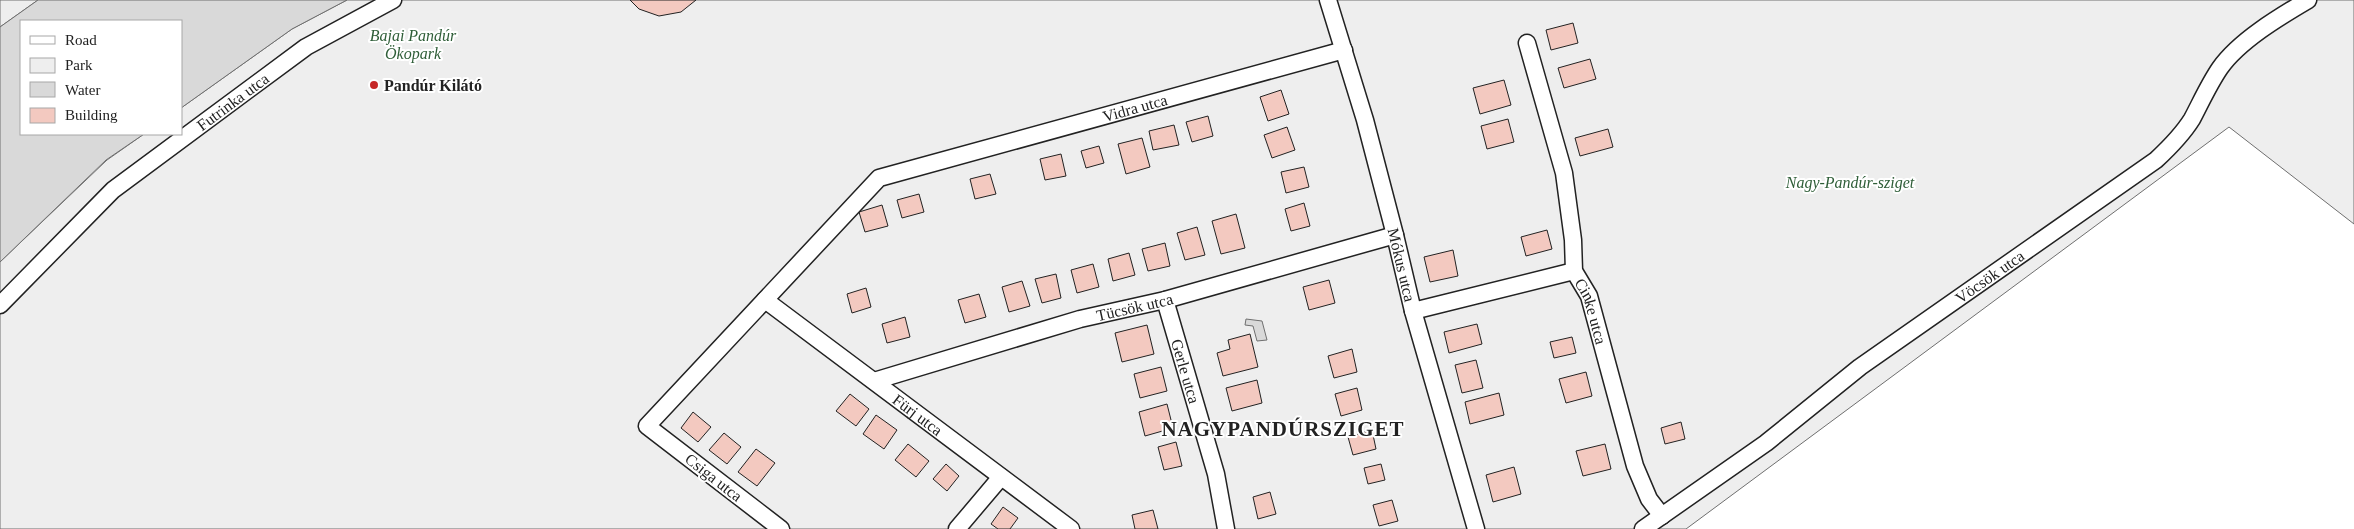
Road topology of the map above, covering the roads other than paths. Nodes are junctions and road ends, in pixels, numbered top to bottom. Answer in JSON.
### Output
{"nodes":[{"id":1,"x":393,"y":0,"type":"edge"},
{"id":2,"x":1328,"y":0,"type":"edge"},
{"id":3,"x":2308,"y":0,"type":"edge"},
{"id":4,"x":1527,"y":43,"type":"dead end"},
{"id":5,"x":1344,"y":50,"type":"junction"},
{"id":6,"x":1395,"y":234,"type":"junction"},
{"id":7,"x":1574,"y":271,"type":"junction"},
{"id":8,"x":765,"y":300,"type":"junction"},
{"id":9,"x":1165,"y":300,"type":"junction"},
{"id":10,"x":0,"y":304,"type":"edge"},
{"id":11,"x":1413,"y":312,"type":"junction"},
{"id":12,"x":874,"y":381,"type":"junction"},
{"id":13,"x":647,"y":426,"type":"joint"},
{"id":14,"x":1001,"y":477,"type":"junction"},
{"id":15,"x":1662,"y":516,"type":"junction"},
{"id":16,"x":781,"y":529,"type":"edge"},
{"id":17,"x":957,"y":529,"type":"edge"},
{"id":18,"x":1071,"y":529,"type":"edge"},
{"id":19,"x":1226,"y":529,"type":"edge"},
{"id":20,"x":1476,"y":529,"type":"edge"},
{"id":21,"x":1643,"y":529,"type":"edge"}],
"edges":[{"from":1,"to":10,"type":"street","name":"Futrinka utca"},
{"from":2,"to":5,"type":"street","name":"Mókus utca"},
{"from":3,"to":15,"type":"street","name":"Vöcsök utca"},
{"from":4,"to":7,"type":"street","name":"Cinke utca"},
{"from":5,"to":6,"type":"street","name":"Mókus utca"},
{"from":5,"to":8,"type":"street","name":"Vidra utca"},
{"from":6,"to":9,"type":"street","name":"Tücsök utca"},
{"from":6,"to":11,"type":"street","name":"Mókus utca"},
{"from":7,"to":11,"type":"street"},
{"from":7,"to":15,"type":"street","name":"Cinke utca"},
{"from":8,"to":12,"type":"street","name":"Fürj utca"},
{"from":8,"to":13,"type":"street","name":"Vidra utca"},
{"from":9,"to":12,"type":"street","name":"Tücsök utca"},
{"from":9,"to":19,"type":"street","name":"Gerle utca"},
{"from":11,"to":20,"type":"street","name":"Mókus utca"},
{"from":12,"to":14,"type":"street","name":"Fürj utca"},
{"from":13,"to":16,"type":"street","name":"Csiga utca"},
{"from":14,"to":17,"type":"street"},
{"from":14,"to":18,"type":"street","name":"Fürj utca"},
{"from":15,"to":21,"type":"street","name":"Vöcsök utca"}]}
